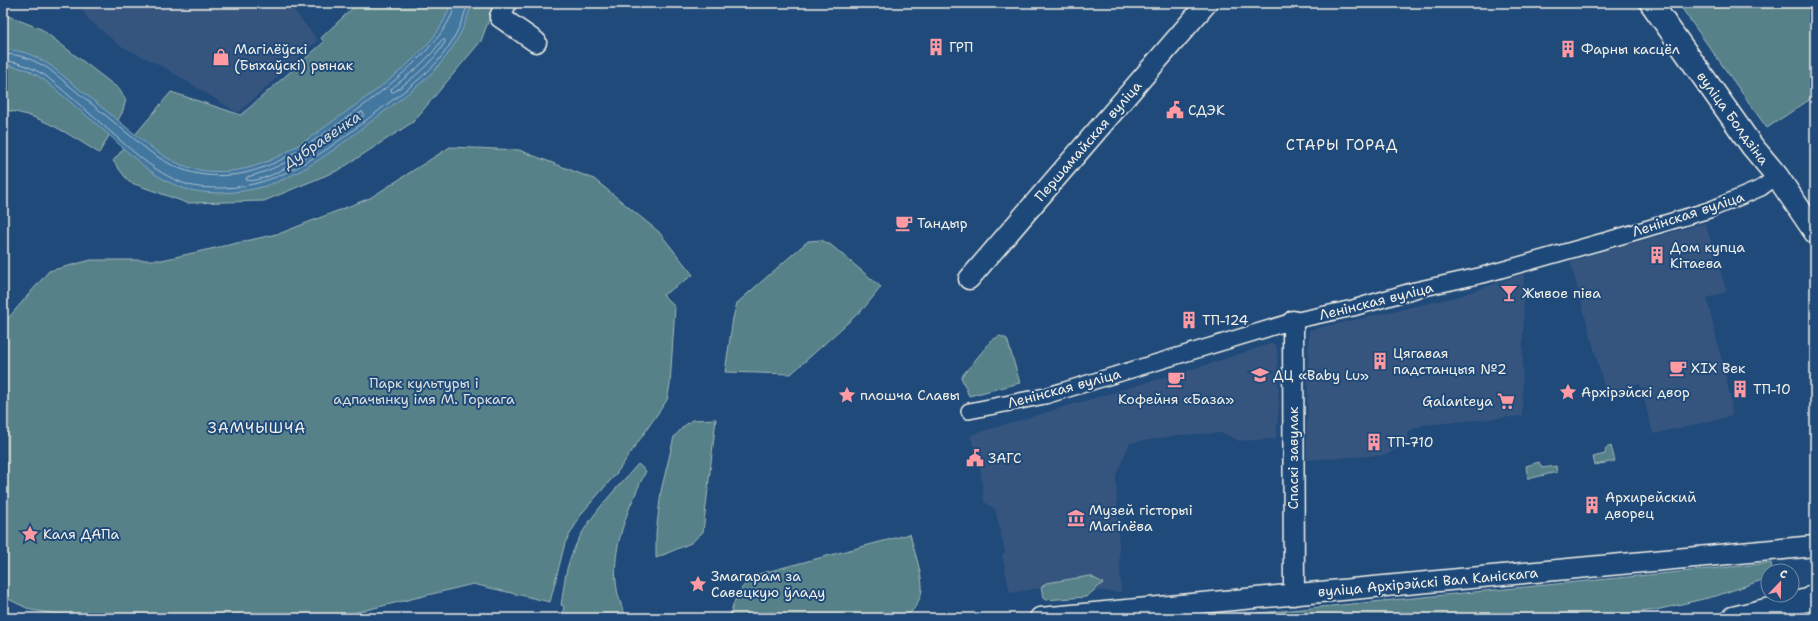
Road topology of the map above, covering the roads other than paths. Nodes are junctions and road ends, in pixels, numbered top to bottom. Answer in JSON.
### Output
{"nodes":[{"id":1,"x":506,"y":3,"type":"edge"},
{"id":2,"x":1207,"y":3,"type":"edge"},
{"id":3,"x":1652,"y":3,"type":"edge"},
{"id":4,"x":536,"y":42,"type":"dead end"},
{"id":5,"x":1777,"y":176,"type":"junction"},
{"id":6,"x":1815,"y":232,"type":"edge"},
{"id":7,"x":969,"y":279,"type":"dead end"},
{"id":8,"x":1293,"y":321,"type":"junction"},
{"id":9,"x":969,"y":411,"type":"dead end"},
{"id":10,"x":1811,"y":549,"type":"edge"},
{"id":11,"x":1812,"y":594,"type":"edge"},
{"id":12,"x":1294,"y":595,"type":"junction"},
{"id":13,"x":1040,"y":618,"type":"edge"},
{"id":14,"x":1732,"y":618,"type":"edge"}],
"edges":[{"from":1,"to":4,"type":"street"},
{"from":2,"to":7,"type":"street","name":"Першамайская вуліца"},
{"from":3,"to":5,"type":"main road","name":"вуліца Болдзіна"},
{"from":5,"to":6,"type":"main road","name":"вуліца Болдзіна"},
{"from":5,"to":8,"type":"street","name":"Ленінская вуліца"},
{"from":8,"to":9,"type":"street","name":"Ленінская вуліца"},
{"from":8,"to":12,"type":"street","name":"Спаскі завулак"},
{"from":10,"to":12,"type":"street","name":"вуліца Архірэйскі Вал Каніскага"},
{"from":11,"to":14,"type":"main road"},
{"from":12,"to":13,"type":"street","name":"вуліца Архірэйскі Вал Каніскага"}]}
